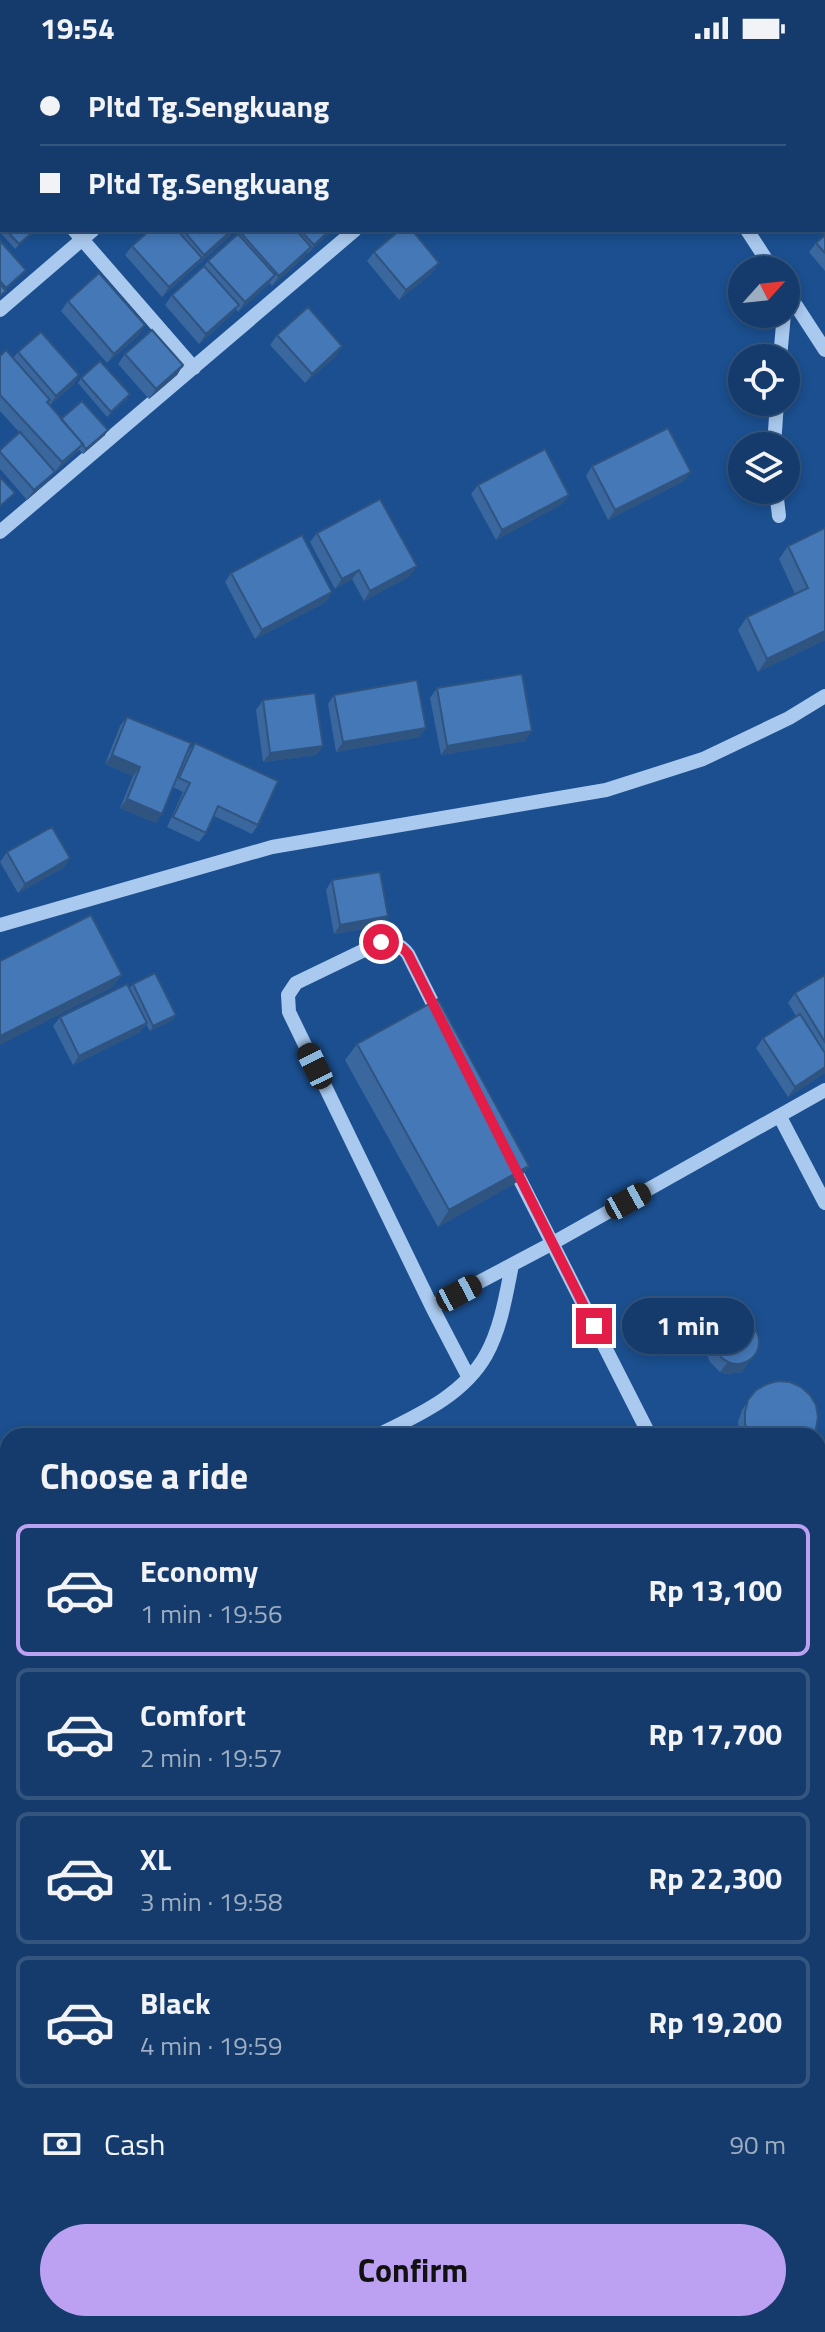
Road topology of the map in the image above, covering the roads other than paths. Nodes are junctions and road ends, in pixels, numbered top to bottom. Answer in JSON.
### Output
{"nodes":[{"id":1,"x":353,"y":232,"type":"edge"},
{"id":2,"x":748,"y":232,"type":"edge"},
{"id":3,"x":83,"y":233,"type":"edge"},
{"id":4,"x":764,"y":256,"type":"edge"},
{"id":5,"x":0,"y":310,"type":"edge"},
{"id":6,"x":800,"y":312,"type":"edge"},
{"id":7,"x":825,"y":350,"type":"edge"},
{"id":8,"x":194,"y":368,"type":"junction"},
{"id":9,"x":778,"y":504,"type":"edge"},
{"id":10,"x":779,"y":516,"type":"dead end"},
{"id":11,"x":0,"y":532,"type":"edge"},
{"id":12,"x":825,"y":696,"type":"edge"},
{"id":13,"x":0,"y":925,"type":"edge"},
{"id":14,"x":449,"y":1037,"type":"edge"},
{"id":15,"x":825,"y":1090,"type":"edge"},
{"id":16,"x":780,"y":1117,"type":"junction"},
{"id":17,"x":504,"y":1147,"type":"edge"},
{"id":18,"x":825,"y":1203,"type":"edge"},
{"id":19,"x":551,"y":1244,"type":"junction"},
{"id":20,"x":512,"y":1265,"type":"junction"},
{"id":21,"x":432,"y":1307,"type":"junction"},
{"id":22,"x":469,"y":1378,"type":"junction"},
{"id":23,"x":391,"y":1428,"type":"edge"},
{"id":24,"x":646,"y":1428,"type":"edge"}],
"edges":[{"from":1,"to":8,"type":"street"},
{"from":2,"to":4,"type":"street"},
{"from":3,"to":5,"type":"street"},
{"from":3,"to":8,"type":"street"},
{"from":6,"to":7,"type":"street"},
{"from":8,"to":11,"type":"street"},
{"from":9,"to":10,"type":"street"},
{"from":12,"to":13,"type":"street"},
{"from":14,"to":21,"type":"street"},
{"from":15,"to":16,"type":"street"},
{"from":16,"to":18,"type":"street"},
{"from":16,"to":19,"type":"street"},
{"from":17,"to":19,"type":"street"},
{"from":19,"to":20,"type":"street"},
{"from":19,"to":24,"type":"street"},
{"from":20,"to":21,"type":"street"},
{"from":20,"to":22,"type":"street"},
{"from":21,"to":22,"type":"street"},
{"from":22,"to":23,"type":"street"}]}
